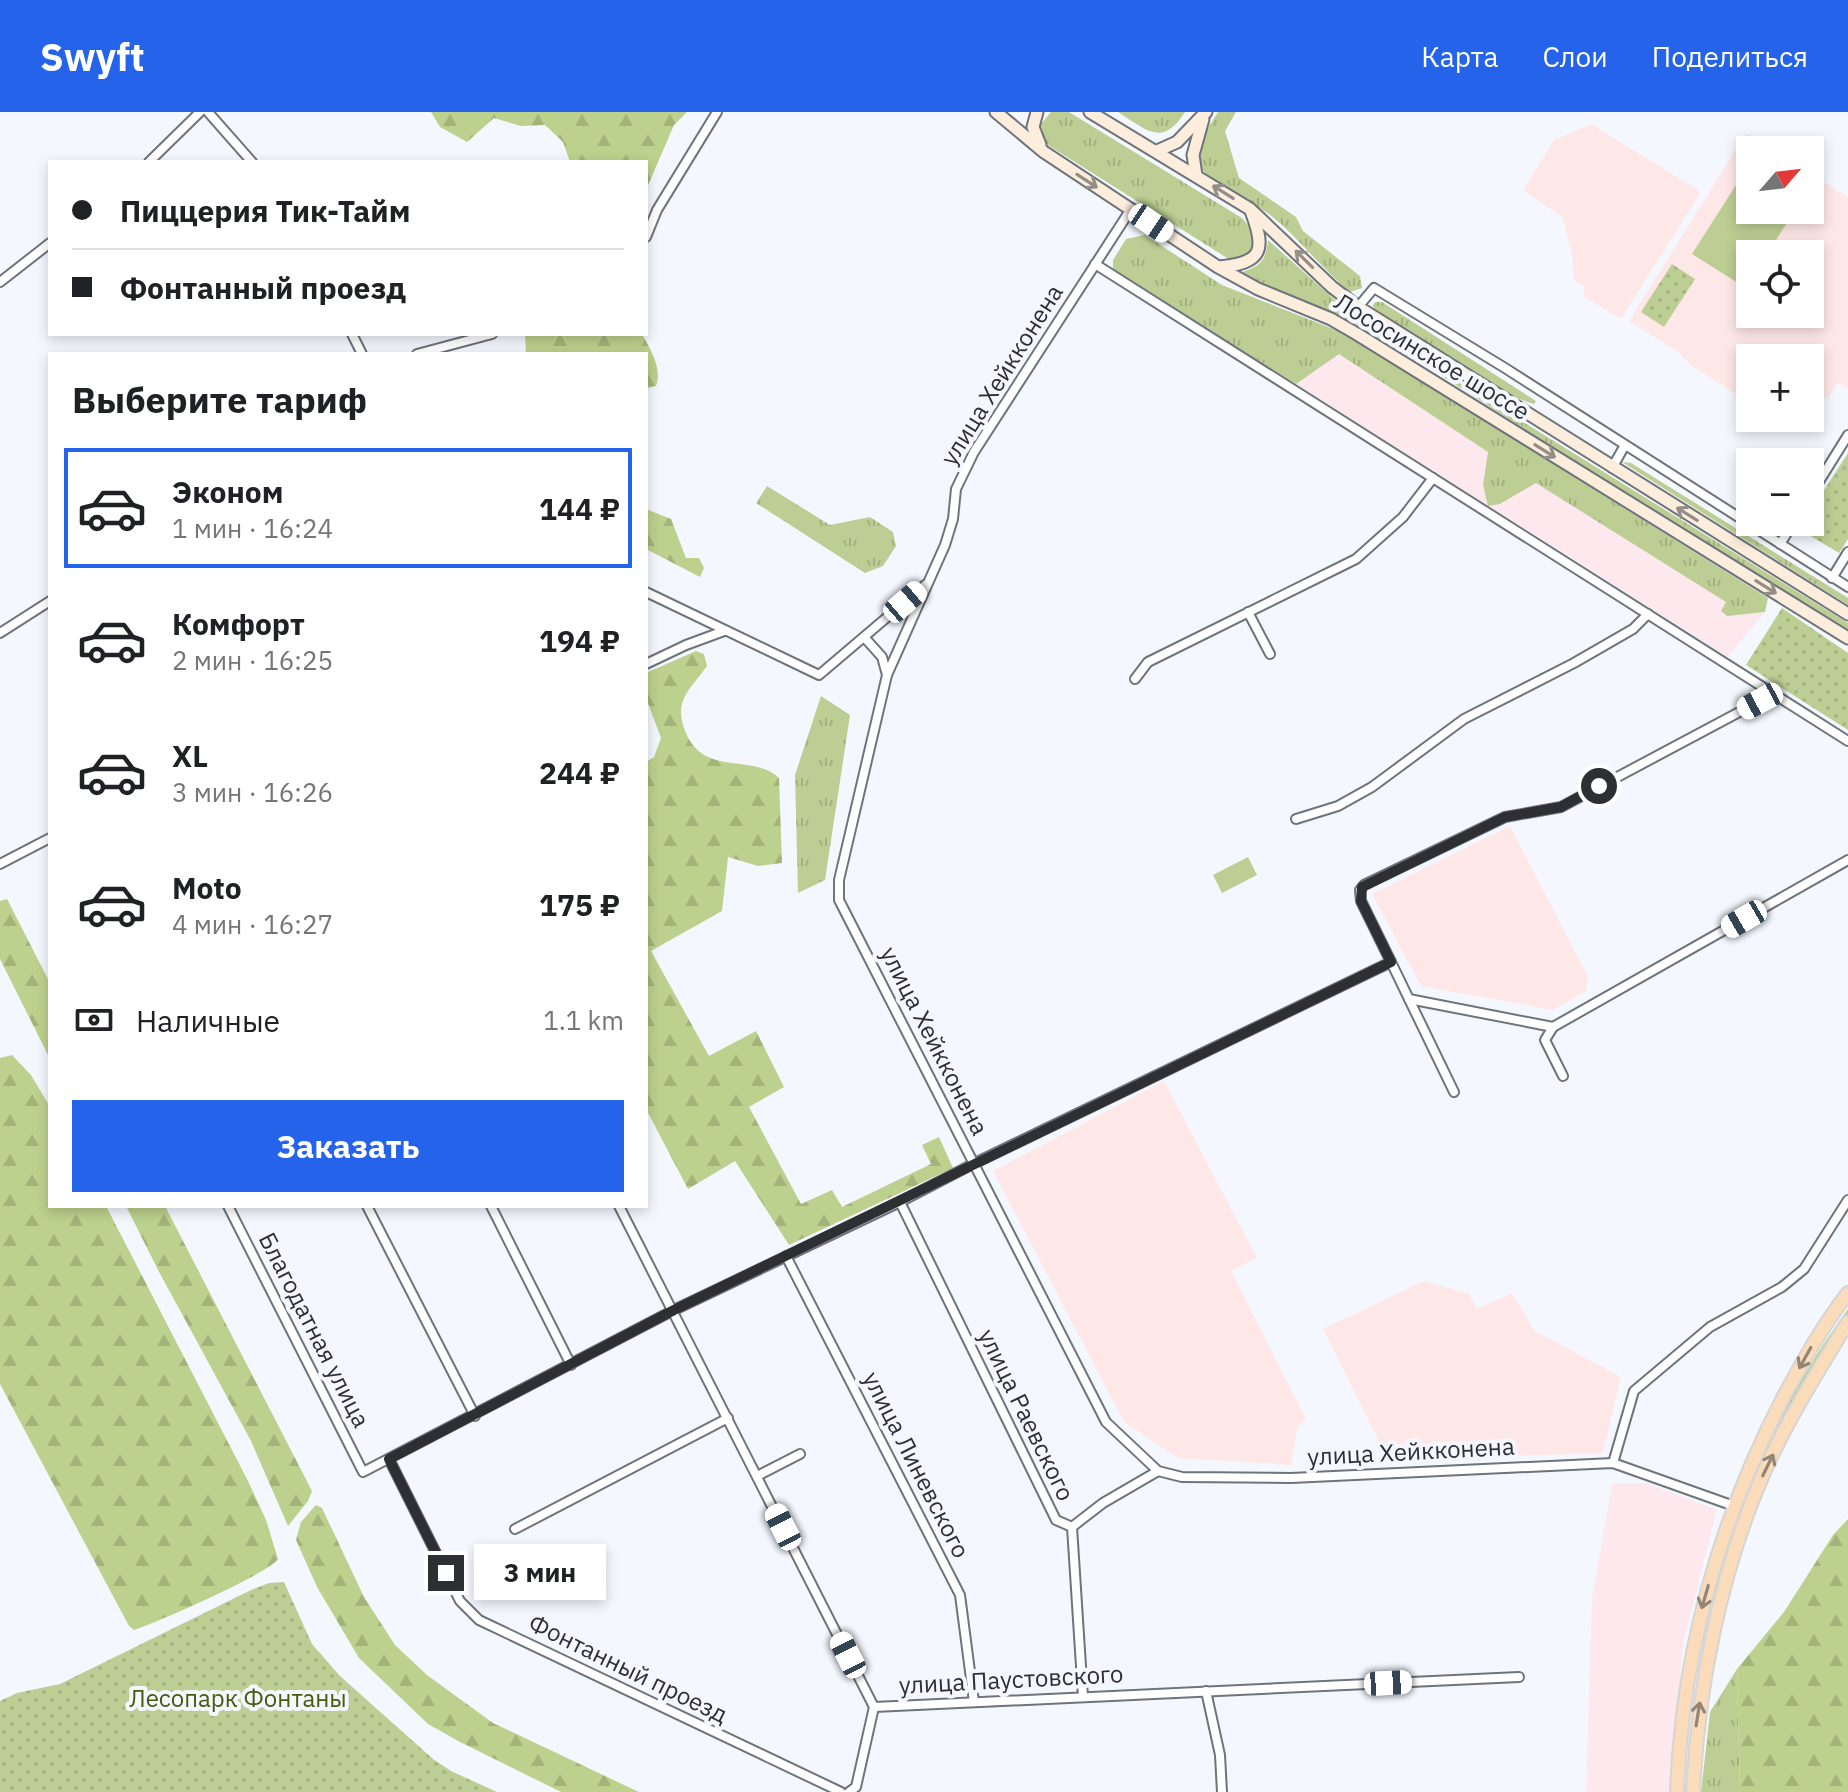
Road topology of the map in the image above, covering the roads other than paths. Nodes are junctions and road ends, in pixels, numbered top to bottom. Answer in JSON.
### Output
{"nodes":[{"id":1,"x":200,"y":112,"type":"edge"},
{"id":2,"x":208,"y":112,"type":"edge"},
{"id":3,"x":717,"y":112,"type":"edge"},
{"id":4,"x":996,"y":112,"type":"edge"},
{"id":5,"x":1037,"y":112,"type":"edge"},
{"id":6,"x":1090,"y":112,"type":"edge"},
{"id":7,"x":1205,"y":113,"type":"edge"},
{"id":8,"x":1157,"y":151,"type":"junction"},
{"id":9,"x":1044,"y":152,"type":"junction"},
{"id":10,"x":151,"y":160,"type":"edge"},
{"id":11,"x":250,"y":160,"type":"edge"},
{"id":12,"x":1196,"y":175,"type":"junction"},
{"id":13,"x":1131,"y":209,"type":"junction"},
{"id":14,"x":1250,"y":209,"type":"junction"},
{"id":15,"x":648,"y":232,"type":"edge"},
{"id":16,"x":48,"y":245,"type":"edge"},
{"id":17,"x":1095,"y":264,"type":"junction"},
{"id":18,"x":1218,"y":267,"type":"junction"},
{"id":19,"x":0,"y":282,"type":"edge"},
{"id":20,"x":1358,"y":307,"type":"junction"},
{"id":21,"x":484,"y":336,"type":"edge"},
{"id":22,"x":424,"y":352,"type":"edge"},
{"id":23,"x":1437,"y":357,"type":"junction"},
{"id":24,"x":1426,"y":377,"type":"junction"},
{"id":25,"x":1848,"y":435,"type":"edge"},
{"id":26,"x":1625,"y":445,"type":"junction"},
{"id":27,"x":1612,"y":468,"type":"junction"},
{"id":28,"x":1824,"y":474,"type":"edge"},
{"id":29,"x":1433,"y":478,"type":"junction"},
{"id":30,"x":1785,"y":536,"type":"edge"},
{"id":31,"x":1780,"y":544,"type":"junction"},
{"id":32,"x":1848,"y":552,"type":"edge"},
{"id":33,"x":1832,"y":578,"type":"junction"},
{"id":34,"x":927,"y":583,"type":"junction"},
{"id":35,"x":1848,"y":587,"type":"edge"},
{"id":36,"x":648,"y":593,"type":"edge"},
{"id":37,"x":48,"y":602,"type":"edge"},
{"id":38,"x":1248,"y":612,"type":"junction"},
{"id":39,"x":1648,"y":614,"type":"junction"},
{"id":40,"x":1848,"y":614,"type":"edge"},
{"id":41,"x":724,"y":631,"type":"junction"},
{"id":42,"x":0,"y":633,"type":"edge"},
{"id":43,"x":864,"y":637,"type":"junction"},
{"id":44,"x":1848,"y":638,"type":"edge"},
{"id":45,"x":1270,"y":654,"type":"dead end"},
{"id":46,"x":648,"y":663,"type":"edge"},
{"id":47,"x":887,"y":675,"type":"junction"},
{"id":48,"x":1135,"y":679,"type":"dead end"},
{"id":49,"x":1770,"y":691,"type":"junction"},
{"id":50,"x":1848,"y":741,"type":"edge"},
{"id":51,"x":1296,"y":819,"type":"dead end"},
{"id":52,"x":48,"y":839,"type":"edge"},
{"id":53,"x":1848,"y":860,"type":"edge"},
{"id":54,"x":0,"y":864,"type":"edge"},
{"id":55,"x":1391,"y":962,"type":"junction"},
{"id":56,"x":1409,"y":999,"type":"junction"},
{"id":57,"x":1553,"y":1027,"type":"junction"},
{"id":58,"x":1563,"y":1076,"type":"dead end"},
{"id":59,"x":1454,"y":1092,"type":"dead end"},
{"id":60,"x":973,"y":1164,"type":"junction"},
{"id":61,"x":1848,"y":1200,"type":"edge"},
{"id":62,"x":900,"y":1202,"type":"junction"},
{"id":63,"x":229,"y":1208,"type":"edge"},
{"id":64,"x":368,"y":1208,"type":"edge"},
{"id":65,"x":492,"y":1208,"type":"edge"},
{"id":66,"x":620,"y":1208,"type":"edge"},
{"id":67,"x":786,"y":1256,"type":"junction"},
{"id":68,"x":1848,"y":1293,"type":"edge"},
{"id":69,"x":674,"y":1310,"type":"junction"},
{"id":70,"x":1848,"y":1322,"type":"edge"},
{"id":71,"x":571,"y":1365,"type":"junction"},
{"id":72,"x":475,"y":1416,"type":"junction"},
{"id":73,"x":728,"y":1418,"type":"junction"},
{"id":74,"x":800,"y":1454,"type":"dead end"},
{"id":75,"x":389,"y":1459,"type":"junction"},
{"id":76,"x":1613,"y":1463,"type":"junction"},
{"id":77,"x":1158,"y":1471,"type":"junction"},
{"id":78,"x":757,"y":1476,"type":"junction"},
{"id":79,"x":1734,"y":1506,"type":"junction"},
{"id":80,"x":1072,"y":1527,"type":"junction"},
{"id":81,"x":515,"y":1529,"type":"dead end"},
{"id":82,"x":1519,"y":1677,"type":"dead end"},
{"id":83,"x":1206,"y":1691,"type":"junction"},
{"id":84,"x":1083,"y":1697,"type":"junction"},
{"id":85,"x":974,"y":1702,"type":"junction"},
{"id":86,"x":874,"y":1707,"type":"junction"},
{"id":87,"x":841,"y":1792,"type":"edge"},
{"id":88,"x":849,"y":1792,"type":"edge"},
{"id":89,"x":1222,"y":1792,"type":"edge"},
{"id":90,"x":1677,"y":1792,"type":"edge"},
{"id":91,"x":1693,"y":1792,"type":"edge"}],
"edges":[{"from":1,"to":10,"type":"street"},
{"from":2,"to":11,"type":"street"},
{"from":3,"to":15,"type":"street"},
{"from":4,"to":9,"type":"street","name":"Лососинское шоссе"},
{"from":5,"to":9,"type":"street"},
{"from":6,"to":8,"type":"street","name":"Лососинское шоссе"},
{"from":7,"to":8,"type":"street"},
{"from":7,"to":12,"type":"street"},
{"from":8,"to":12,"type":"street","name":"Лососинское шоссе"},
{"from":9,"to":13,"type":"street","name":"Лососинское шоссе","one_way":true},
{"from":14,"to":12,"type":"street","name":"Лососинское шоссе","one_way":true},
{"from":13,"to":17,"type":"street","name":"улица Хейкконена"},
{"from":13,"to":18,"type":"street","name":"Лососинское шоссе"},
{"from":14,"to":18,"type":"street"},
{"from":20,"to":14,"type":"street","name":"Лососинское шоссе","one_way":true},
{"from":16,"to":19,"type":"street"},
{"from":17,"to":29,"type":"street"},
{"from":17,"to":34,"type":"street","name":"улица Хейкконена"},
{"from":18,"to":24,"type":"street","name":"Лососинское шоссе"},
{"from":20,"to":23,"type":"street","name":"Лососинское шоссе"},
{"from":20,"to":26,"type":"street"},
{"from":21,"to":22,"type":"street"},
{"from":23,"to":24,"type":"street"},
{"from":23,"to":27,"type":"street","name":"Лососинское шоссе"},
{"from":24,"to":44,"type":"street","name":"Лососинское шоссе","one_way":true},
{"from":25,"to":28,"type":"street"},
{"from":26,"to":27,"type":"street"},
{"from":26,"to":31,"type":"street"},
{"from":40,"to":27,"type":"street","name":"Лососинское шоссе","one_way":true},
{"from":29,"to":38,"type":"street"},
{"from":29,"to":39,"type":"street"},
{"from":30,"to":31,"type":"street"},
{"from":31,"to":33,"type":"street"},
{"from":32,"to":33,"type":"street"},
{"from":33,"to":35,"type":"street"},
{"from":34,"to":43,"type":"street"},
{"from":34,"to":47,"type":"street","name":"улица Хейкконена"},
{"from":36,"to":41,"type":"street"},
{"from":37,"to":42,"type":"street"},
{"from":38,"to":45,"type":"street"},
{"from":38,"to":48,"type":"street"},
{"from":39,"to":49,"type":"street"},
{"from":39,"to":51,"type":"street"},
{"from":41,"to":43,"type":"street"},
{"from":41,"to":46,"type":"street"},
{"from":43,"to":47,"type":"street"},
{"from":47,"to":60,"type":"street","name":"улица Хейкконена"},
{"from":49,"to":50,"type":"street"},
{"from":49,"to":55,"type":"street"},
{"from":52,"to":54,"type":"street"},
{"from":53,"to":57,"type":"street"},
{"from":55,"to":56,"type":"street"},
{"from":55,"to":60,"type":"street"},
{"from":56,"to":57,"type":"street"},
{"from":56,"to":59,"type":"street"},
{"from":57,"to":58,"type":"street"},
{"from":60,"to":62,"type":"street"},
{"from":60,"to":77,"type":"street","name":"улица Хейкконена"},
{"from":61,"to":76,"type":"street"},
{"from":62,"to":67,"type":"street"},
{"from":62,"to":80,"type":"street","name":"улица Раевского"},
{"from":63,"to":75,"type":"street","name":"Благодатная улица"},
{"from":64,"to":72,"type":"street"},
{"from":65,"to":71,"type":"street"},
{"from":66,"to":69,"type":"street","name":"улица Паустовского"},
{"from":67,"to":69,"type":"street"},
{"from":67,"to":85,"type":"street","name":"улица Линевского"},
{"from":68,"to":79,"type":"main road","one_way":true},
{"from":69,"to":71,"type":"street"},
{"from":69,"to":73,"type":"street","name":"улица Паустовского"},
{"from":91,"to":70,"type":"main road","one_way":true},
{"from":71,"to":72,"type":"street"},
{"from":72,"to":75,"type":"street"},
{"from":73,"to":78,"type":"street","name":"улица Паустовского"},
{"from":73,"to":81,"type":"street"},
{"from":74,"to":78,"type":"street"},
{"from":75,"to":87,"type":"street","name":"Фонтанный проезд"},
{"from":76,"to":77,"type":"street","name":"улица Хейкконена"},
{"from":76,"to":79,"type":"street","name":"улица Хейкконена"},
{"from":77,"to":80,"type":"street"},
{"from":78,"to":86,"type":"street","name":"улица Паустовского"},
{"from":79,"to":90,"type":"main road","one_way":true},
{"from":80,"to":84,"type":"street","name":"улица Раевского"},
{"from":82,"to":83,"type":"street","name":"улица Паустовского"},
{"from":83,"to":84,"type":"street","name":"улица Паустовского"},
{"from":83,"to":89,"type":"street"},
{"from":84,"to":85,"type":"street","name":"улица Паустовского"},
{"from":85,"to":86,"type":"street","name":"улица Паустовского"},
{"from":86,"to":88,"type":"street"}]}
